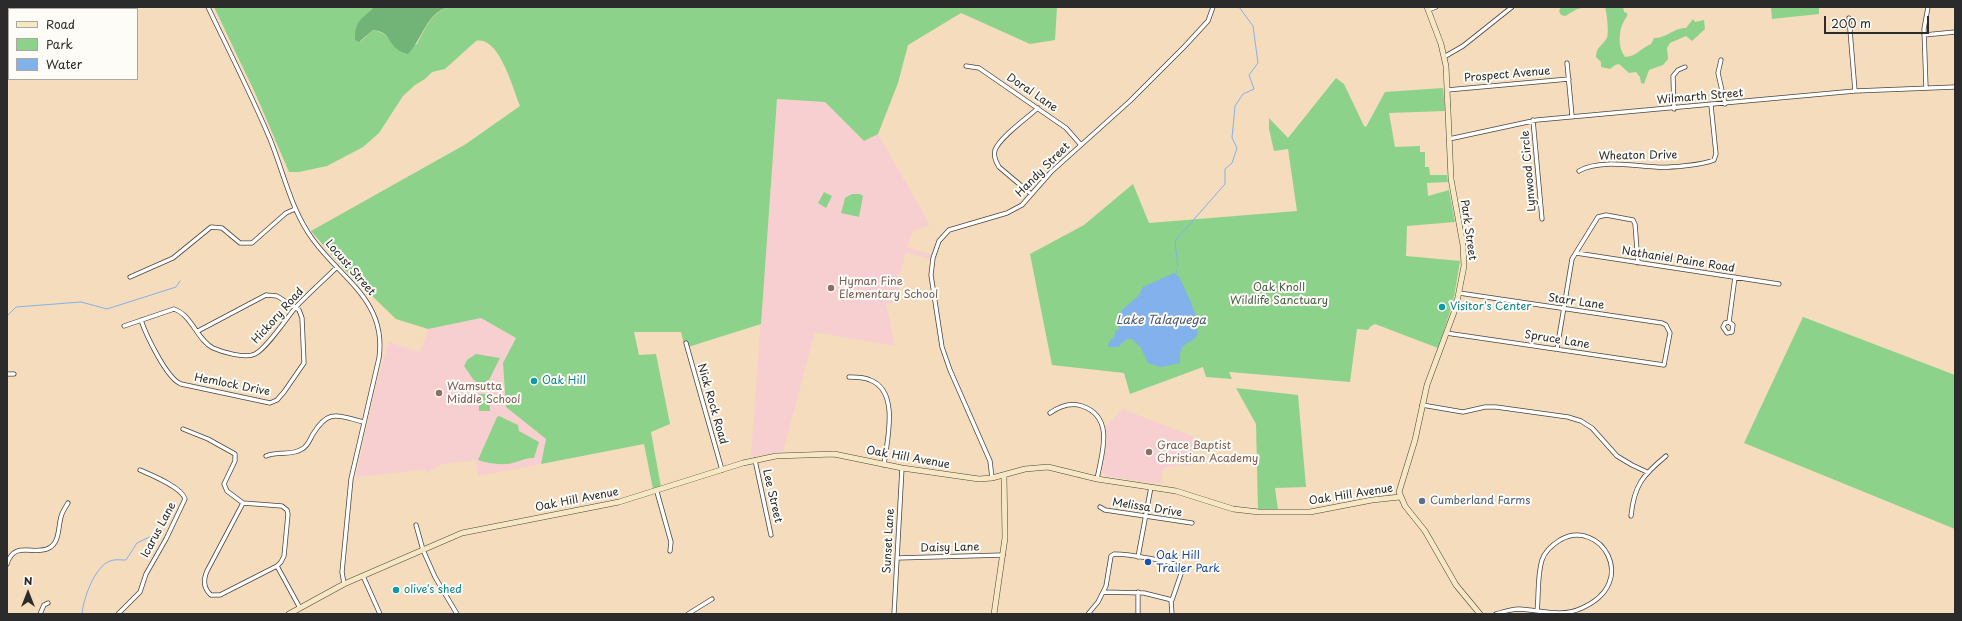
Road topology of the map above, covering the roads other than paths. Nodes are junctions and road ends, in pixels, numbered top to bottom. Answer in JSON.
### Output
{"nodes":[{"id":1,"x":208,"y":7,"type":"edge"},
{"id":2,"x":1213,"y":7,"type":"edge"},
{"id":3,"x":1436,"y":7,"type":"edge"},
{"id":4,"x":1512,"y":7,"type":"edge"},
{"id":5,"x":1928,"y":7,"type":"edge"},
{"id":6,"x":1428,"y":8,"type":"edge"},
{"id":7,"x":1849,"y":18,"type":"dead end"},
{"id":8,"x":1955,"y":32,"type":"edge"},
{"id":9,"x":1924,"y":35,"type":"junction"},
{"id":10,"x":1444,"y":57,"type":"junction"},
{"id":11,"x":1721,"y":60,"type":"dead end"},
{"id":12,"x":1567,"y":63,"type":"dead end"},
{"id":13,"x":966,"y":66,"type":"dead end"},
{"id":14,"x":1686,"y":67,"type":"dead end"},
{"id":15,"x":1568,"y":79,"type":"junction"},
{"id":16,"x":1955,"y":87,"type":"edge"},
{"id":17,"x":1926,"y":88,"type":"junction"},
{"id":18,"x":1447,"y":90,"type":"junction"},
{"id":19,"x":1855,"y":91,"type":"junction"},
{"id":20,"x":1725,"y":104,"type":"junction"},
{"id":21,"x":1711,"y":105,"type":"junction"},
{"id":22,"x":1038,"y":108,"type":"junction"},
{"id":23,"x":1674,"y":109,"type":"junction"},
{"id":24,"x":1572,"y":116,"type":"junction"},
{"id":25,"x":1533,"y":120,"type":"junction"},
{"id":26,"x":1449,"y":139,"type":"junction"},
{"id":27,"x":1081,"y":144,"type":"junction"},
{"id":28,"x":1579,"y":172,"type":"dead end"},
{"id":29,"x":1031,"y":194,"type":"junction"},
{"id":30,"x":295,"y":209,"type":"junction"},
{"id":31,"x":1542,"y":219,"type":"dead end"},
{"id":32,"x":1576,"y":253,"type":"junction"},
{"id":33,"x":1638,"y":263,"type":"junction"},
{"id":34,"x":337,"y":267,"type":"junction"},
{"id":35,"x":130,"y":277,"type":"dead end"},
{"id":36,"x":1735,"y":278,"type":"junction"},
{"id":37,"x":1778,"y":284,"type":"dead end"},
{"id":38,"x":1459,"y":294,"type":"junction"},
{"id":39,"x":296,"y":308,"type":"junction"},
{"id":40,"x":1563,"y":309,"type":"junction"},
{"id":41,"x":141,"y":320,"type":"junction"},
{"id":42,"x":1729,"y":322,"type":"dead end"},
{"id":43,"x":124,"y":326,"type":"dead end"},
{"id":44,"x":198,"y":331,"type":"junction"},
{"id":45,"x":1446,"y":333,"type":"junction"},
{"id":46,"x":686,"y":343,"type":"dead end"},
{"id":47,"x":1557,"y":349,"type":"junction"},
{"id":48,"x":1664,"y":365,"type":"joint"},
{"id":49,"x":7,"y":374,"type":"edge"},
{"id":50,"x":14,"y":374,"type":"dead end"},
{"id":51,"x":849,"y":377,"type":"dead end"},
{"id":52,"x":1422,"y":405,"type":"junction"},
{"id":53,"x":1050,"y":413,"type":"dead end"},
{"id":54,"x":364,"y":422,"type":"junction"},
{"id":55,"x":183,"y":429,"type":"dead end"},
{"id":56,"x":266,"y":456,"type":"dead end"},
{"id":57,"x":1666,"y":456,"type":"dead end"},
{"id":58,"x":755,"y":460,"type":"junction"},
{"id":59,"x":884,"y":465,"type":"junction"},
{"id":60,"x":902,"y":468,"type":"junction"},
{"id":61,"x":140,"y":470,"type":"dead end"},
{"id":62,"x":722,"y":470,"type":"junction"},
{"id":63,"x":1647,"y":472,"type":"junction"},
{"id":64,"x":1004,"y":475,"type":"junction"},
{"id":65,"x":992,"y":478,"type":"junction"},
{"id":66,"x":1097,"y":479,"type":"junction"},
{"id":67,"x":1151,"y":487,"type":"junction"},
{"id":68,"x":657,"y":492,"type":"junction"},
{"id":69,"x":1400,"y":497,"type":"junction"},
{"id":70,"x":68,"y":503,"type":"dead end"},
{"id":71,"x":243,"y":503,"type":"junction"},
{"id":72,"x":1100,"y":507,"type":"dead end"},
{"id":73,"x":1146,"y":516,"type":"junction"},
{"id":74,"x":1631,"y":516,"type":"dead end"},
{"id":75,"x":1192,"y":524,"type":"dead end"},
{"id":76,"x":416,"y":525,"type":"dead end"},
{"id":77,"x":771,"y":535,"type":"dead end"},
{"id":78,"x":423,"y":550,"type":"junction"},
{"id":79,"x":670,"y":552,"type":"dead end"},
{"id":80,"x":1003,"y":555,"type":"junction"},
{"id":81,"x":1138,"y":557,"type":"junction"},
{"id":82,"x":897,"y":558,"type":"junction"},
{"id":83,"x":7,"y":564,"type":"edge"},
{"id":84,"x":277,"y":566,"type":"junction"},
{"id":85,"x":363,"y":576,"type":"junction"},
{"id":86,"x":344,"y":584,"type":"junction"},
{"id":87,"x":1103,"y":592,"type":"junction"},
{"id":88,"x":1138,"y":592,"type":"junction"},
{"id":89,"x":712,"y":599,"type":"dead end"},
{"id":90,"x":1171,"y":600,"type":"junction"},
{"id":91,"x":48,"y":603,"type":"dead end"},
{"id":92,"x":300,"y":608,"type":"junction"},
{"id":93,"x":1537,"y":611,"type":"junction"},
{"id":94,"x":40,"y":614,"type":"edge"},
{"id":95,"x":118,"y":614,"type":"edge"},
{"id":96,"x":289,"y":614,"type":"edge"},
{"id":97,"x":380,"y":614,"type":"edge"},
{"id":98,"x":457,"y":614,"type":"edge"},
{"id":99,"x":688,"y":614,"type":"edge"},
{"id":100,"x":894,"y":614,"type":"edge"},
{"id":101,"x":994,"y":614,"type":"edge"},
{"id":102,"x":1088,"y":614,"type":"edge"},
{"id":103,"x":1138,"y":614,"type":"edge"},
{"id":104,"x":1172,"y":614,"type":"edge"},
{"id":105,"x":1480,"y":614,"type":"edge"},
{"id":106,"x":1496,"y":614,"type":"edge"}],
"edges":[{"from":1,"to":30,"type":"street","name":"Locust Street"},
{"from":2,"to":27,"type":"street","name":"Handy Street"},
{"from":3,"to":6,"type":"street"},
{"from":4,"to":10,"type":"street"},
{"from":5,"to":9,"type":"street"},
{"from":6,"to":10,"type":"main road","name":"Park Street"},
{"from":7,"to":19,"type":"street"},
{"from":8,"to":9,"type":"street"},
{"from":9,"to":17,"type":"street"},
{"from":10,"to":18,"type":"main road","name":"Park Street"},
{"from":11,"to":20,"type":"street"},
{"from":12,"to":15,"type":"street"},
{"from":13,"to":22,"type":"street","name":"Doral Lane"},
{"from":14,"to":23,"type":"street"},
{"from":15,"to":18,"type":"street","name":"Prospect Avenue"},
{"from":15,"to":24,"type":"street"},
{"from":16,"to":17,"type":"street","name":"Wilmarth Street"},
{"from":17,"to":19,"type":"street","name":"Wilmarth Street"},
{"from":18,"to":26,"type":"main road","name":"Park Street"},
{"from":19,"to":20,"type":"street","name":"Wilmarth Street"},
{"from":20,"to":21,"type":"street","name":"Wilmarth Street"},
{"from":21,"to":23,"type":"street","name":"Wilmarth Street"},
{"from":21,"to":28,"type":"street","name":"Wheaton Drive"},
{"from":22,"to":27,"type":"street","name":"Doral Lane"},
{"from":22,"to":29,"type":"street"},
{"from":23,"to":24,"type":"street","name":"Wilmarth Street"},
{"from":24,"to":25,"type":"street","name":"Wilmarth Street"},
{"from":25,"to":26,"type":"street","name":"Wilmarth Street"},
{"from":25,"to":31,"type":"street","name":"Lynwood Circle"},
{"from":26,"to":38,"type":"main road","name":"Park Street"},
{"from":27,"to":29,"type":"street","name":"Handy Street"},
{"from":29,"to":65,"type":"street","name":"Handy Street"},
{"from":30,"to":34,"type":"street","name":"Locust Street"},
{"from":30,"to":35,"type":"street"},
{"from":32,"to":33,"type":"street","name":"Nathaniel Paine Road"},
{"from":32,"to":33,"type":"street"},
{"from":32,"to":40,"type":"street"},
{"from":33,"to":36,"type":"street","name":"Nathaniel Paine Road"},
{"from":34,"to":39,"type":"street","name":"Hickory Road"},
{"from":34,"to":54,"type":"street","name":"Locust Street"},
{"from":36,"to":37,"type":"street","name":"Nathaniel Paine Road"},
{"from":36,"to":42,"type":"street"},
{"from":38,"to":40,"type":"street","name":"Starr Lane"},
{"from":38,"to":45,"type":"main road","name":"Park Street"},
{"from":39,"to":41,"type":"street","name":"Hemlock Drive"},
{"from":39,"to":44,"type":"street"},
{"from":39,"to":44,"type":"street","name":"Hickory Road"},
{"from":40,"to":47,"type":"street"},
{"from":40,"to":48,"type":"street","name":"Starr Lane"},
{"from":41,"to":43,"type":"street","name":"Hickory Road"},
{"from":41,"to":44,"type":"street","name":"Hickory Road"},
{"from":45,"to":47,"type":"street","name":"Spruce Lane"},
{"from":45,"to":52,"type":"main road","name":"Park Street"},
{"from":46,"to":62,"type":"street","name":"Nick Rock Road"},
{"from":47,"to":48,"type":"street","name":"Spruce Lane"},
{"from":49,"to":50,"type":"street"},
{"from":51,"to":59,"type":"street"},
{"from":52,"to":63,"type":"street"},
{"from":52,"to":69,"type":"main road","name":"Park Street"},
{"from":53,"to":66,"type":"street"},
{"from":54,"to":56,"type":"street"},
{"from":54,"to":86,"type":"street","name":"Locust Street"},
{"from":55,"to":71,"type":"street"},
{"from":57,"to":63,"type":"street"},
{"from":58,"to":59,"type":"main road","name":"Oak Hill Avenue"},
{"from":58,"to":62,"type":"main road","name":"Oak Hill Avenue"},
{"from":58,"to":77,"type":"street","name":"Lee Street"},
{"from":59,"to":60,"type":"main road","name":"Oak Hill Avenue"},
{"from":60,"to":65,"type":"main road","name":"Oak Hill Avenue"},
{"from":60,"to":82,"type":"street","name":"Sunset Lane"},
{"from":61,"to":95,"type":"street","name":"Icarus Lane"},
{"from":62,"to":68,"type":"main road","name":"Oak Hill Avenue"},
{"from":63,"to":74,"type":"street"},
{"from":64,"to":65,"type":"main road","name":"Oak Hill Avenue"},
{"from":64,"to":66,"type":"main road","name":"Oak Hill Avenue"},
{"from":64,"to":80,"type":"main road"},
{"from":66,"to":67,"type":"main road","name":"Oak Hill Avenue"},
{"from":67,"to":69,"type":"main road","name":"Oak Hill Avenue"},
{"from":67,"to":73,"type":"street"},
{"from":68,"to":78,"type":"main road","name":"Oak Hill Avenue"},
{"from":68,"to":79,"type":"street"},
{"from":69,"to":105,"type":"main road","name":"Oak Hill Avenue"},
{"from":70,"to":83,"type":"street"},
{"from":71,"to":84,"type":"street"},
{"from":71,"to":84,"type":"street"},
{"from":72,"to":73,"type":"street","name":"Melissa Drive"},
{"from":73,"to":75,"type":"street","name":"Melissa Drive"},
{"from":73,"to":81,"type":"street"},
{"from":76,"to":78,"type":"street"},
{"from":78,"to":85,"type":"main road","name":"Oak Hill Avenue"},
{"from":78,"to":98,"type":"street"},
{"from":80,"to":82,"type":"street","name":"Daisy Lane"},
{"from":80,"to":101,"type":"main road"},
{"from":81,"to":87,"type":"street"},
{"from":81,"to":90,"type":"street"},
{"from":82,"to":100,"type":"street","name":"Sunset Lane"},
{"from":84,"to":92,"type":"street"},
{"from":85,"to":86,"type":"main road","name":"Oak Hill Avenue"},
{"from":85,"to":97,"type":"street"},
{"from":86,"to":92,"type":"main road","name":"Oak Hill Avenue"},
{"from":87,"to":88,"type":"street"},
{"from":87,"to":102,"type":"street"},
{"from":88,"to":90,"type":"street"},
{"from":88,"to":103,"type":"street"},
{"from":89,"to":99,"type":"street"},
{"from":90,"to":104,"type":"street"},
{"from":91,"to":94,"type":"street"},
{"from":92,"to":96,"type":"main road","name":"Oak Hill Avenue"},
{"from":93,"to":93,"type":"street"},
{"from":93,"to":106,"type":"street"}]}
